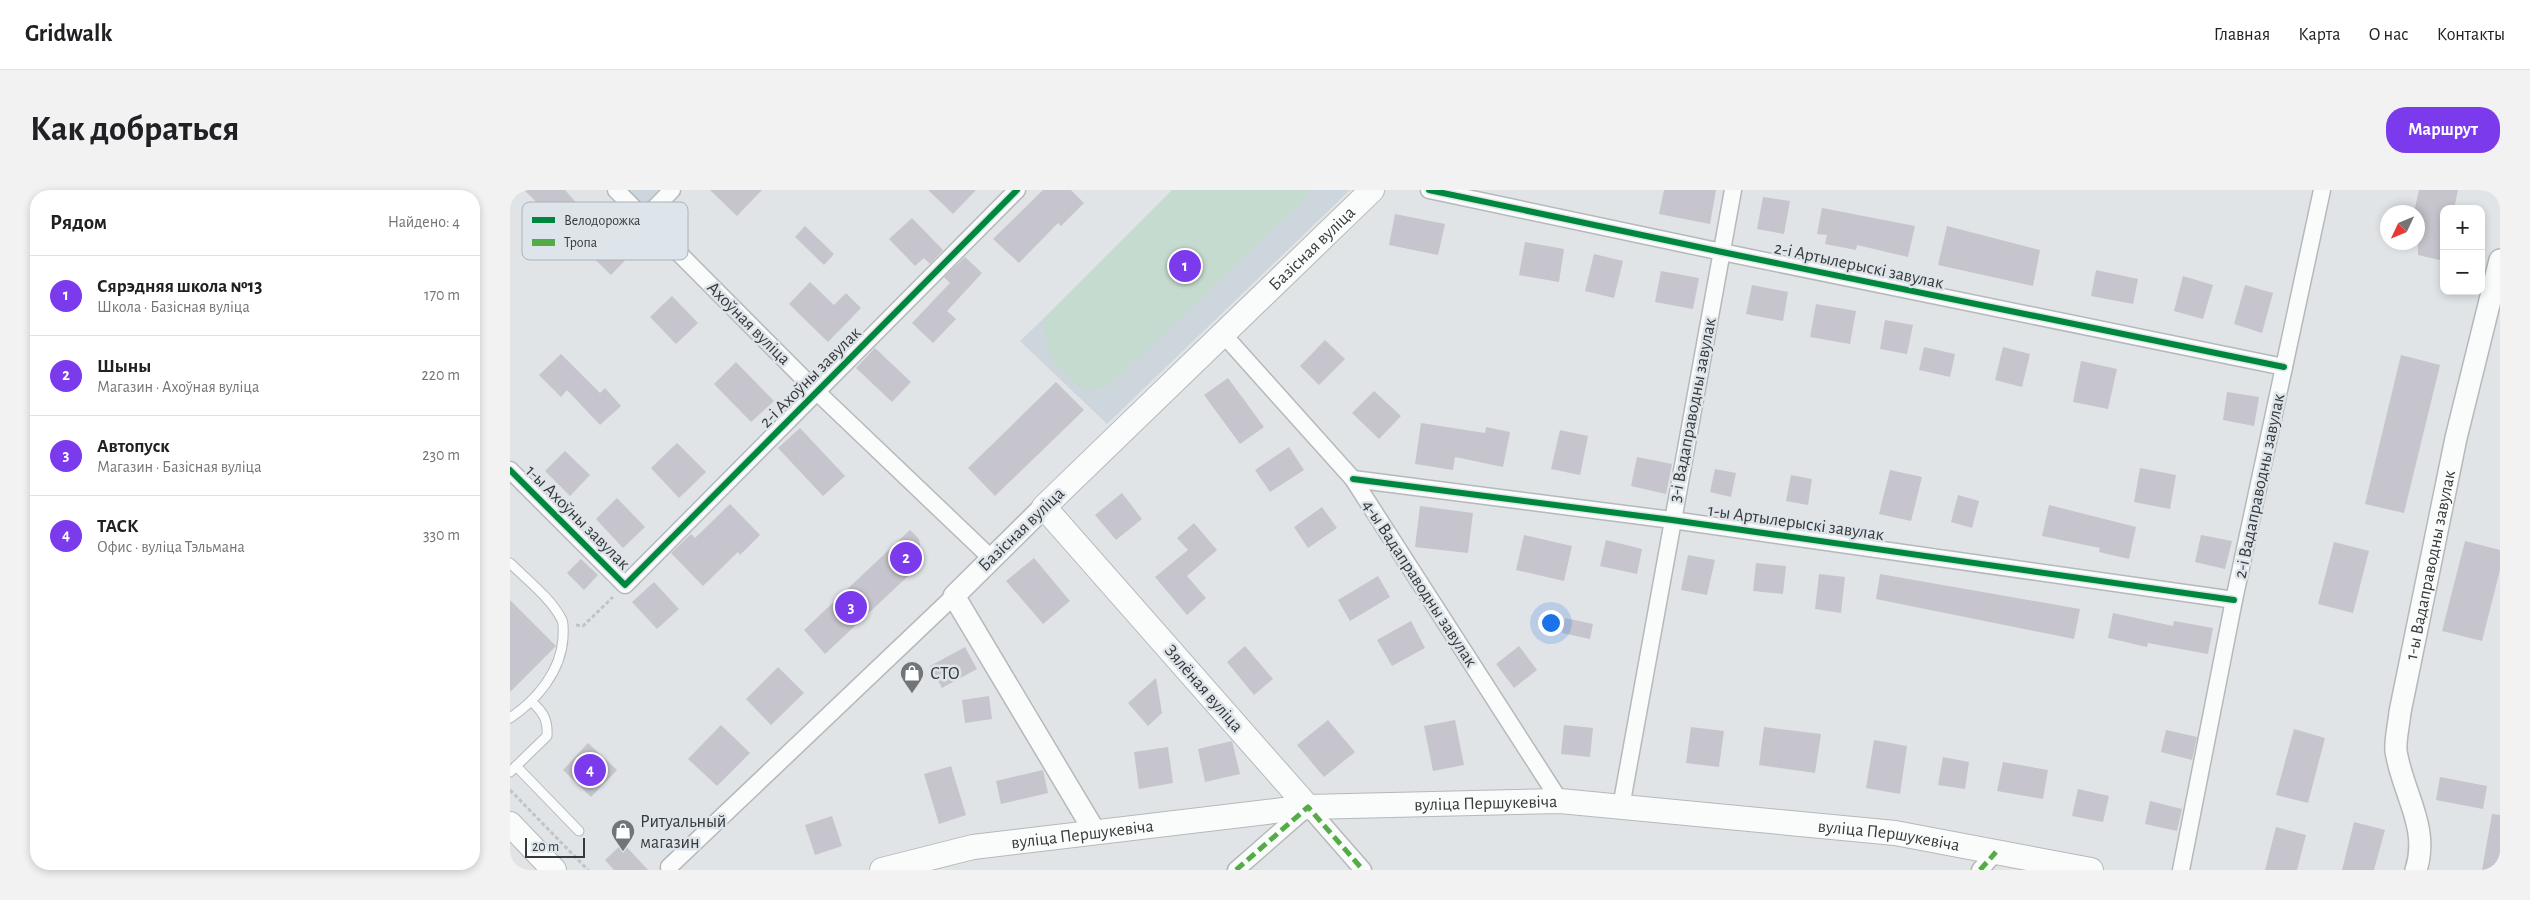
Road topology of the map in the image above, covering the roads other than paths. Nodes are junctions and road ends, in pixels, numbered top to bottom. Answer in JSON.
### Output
{"nodes":[{"id":1,"x":616,"y":190,"type":"edge"},
{"id":2,"x":672,"y":190,"type":"edge"},
{"id":3,"x":1017,"y":190,"type":"edge"},
{"id":4,"x":1372,"y":190,"type":"edge"},
{"id":5,"x":1429,"y":190,"type":"edge"},
{"id":6,"x":1734,"y":190,"type":"edge"},
{"id":7,"x":2322,"y":190,"type":"edge"},
{"id":8,"x":628,"y":202,"type":"edge"},
{"id":9,"x":660,"y":202,"type":"edge"},
{"id":10,"x":1722,"y":252,"type":"junction"},
{"id":11,"x":687,"y":260,"type":"edge"},
{"id":12,"x":2500,"y":260,"type":"edge"},
{"id":13,"x":1223,"y":334,"type":"junction"},
{"id":14,"x":2284,"y":367,"type":"junction"},
{"id":15,"x":817,"y":392,"type":"junction"},
{"id":16,"x":510,"y":470,"type":"edge"},
{"id":17,"x":1353,"y":479,"type":"junction"},
{"id":18,"x":1044,"y":507,"type":"junction"},
{"id":19,"x":1672,"y":520,"type":"junction"},
{"id":20,"x":991,"y":558,"type":"junction"},
{"id":21,"x":510,"y":563,"type":"edge"},
{"id":22,"x":625,"y":585,"type":"joint"},
{"id":23,"x":954,"y":596,"type":"junction"},
{"id":24,"x":2234,"y":600,"type":"junction"},
{"id":25,"x":531,"y":701,"type":"junction"},
{"id":26,"x":510,"y":718,"type":"edge"},
{"id":27,"x":513,"y":769,"type":"edge"},
{"id":28,"x":1560,"y":801,"type":"junction"},
{"id":29,"x":1308,"y":807,"type":"junction"},
{"id":30,"x":1621,"y":807,"type":"junction"},
{"id":31,"x":510,"y":824,"type":"edge"},
{"id":32,"x":579,"y":831,"type":"dead end"},
{"id":33,"x":1095,"y":832,"type":"junction"},
{"id":34,"x":1996,"y":852,"type":"junction"},
{"id":35,"x":669,"y":867,"type":"dead end"},
{"id":36,"x":554,"y":870,"type":"edge"},
{"id":37,"x":882,"y":870,"type":"edge"},
{"id":38,"x":1236,"y":870,"type":"edge"},
{"id":39,"x":1363,"y":870,"type":"edge"},
{"id":40,"x":1980,"y":870,"type":"edge"},
{"id":41,"x":2091,"y":870,"type":"edge"},
{"id":42,"x":2181,"y":870,"type":"edge"},
{"id":43,"x":2416,"y":870,"type":"edge"}],
"edges":[{"from":1,"to":8,"type":"street","name":"Ахоўная вуліца"},
{"from":2,"to":9,"type":"street"},
{"from":3,"to":15,"type":"street","name":"2-і Ахоўны завулак"},
{"from":4,"to":13,"type":"main road","name":"Базісная вуліца"},
{"from":5,"to":10,"type":"street","name":"2-і Артылерыскі завулак"},
{"from":6,"to":10,"type":"street","name":"3-і Вадаправодны завулак"},
{"from":7,"to":14,"type":"street","name":"2-і Вадаправодны завулак"},
{"from":10,"to":14,"type":"street","name":"2-і Артылерыскі завулак"},
{"from":10,"to":19,"type":"street","name":"3-і Вадаправодны завулак"},
{"from":11,"to":15,"type":"street","name":"Ахоўная вуліца"},
{"from":12,"to":43,"type":"street","name":"1-ы Вадаправодны завулак"},
{"from":13,"to":17,"type":"street","name":"4-ы Вадаправодны завулак"},
{"from":13,"to":18,"type":"main road","name":"Базісная вуліца"},
{"from":14,"to":24,"type":"street","name":"2-і Вадаправодны завулак"},
{"from":15,"to":20,"type":"street","name":"Ахоўная вуліца"},
{"from":15,"to":22,"type":"street","name":"2-і Ахоўны завулак"},
{"from":16,"to":22,"type":"street","name":"1-ы Ахоўны завулак"},
{"from":17,"to":19,"type":"street","name":"1-ы Артылерыскі завулак"},
{"from":17,"to":28,"type":"street","name":"4-ы Вадаправодны завулак"},
{"from":18,"to":20,"type":"street","name":"Базісная вуліца"},
{"from":18,"to":29,"type":"main road","name":"Зялёная вуліца"},
{"from":19,"to":24,"type":"street","name":"1-ы Артылерыскі завулак"},
{"from":19,"to":30,"type":"street","name":"3-і Вадаправодны завулак"},
{"from":20,"to":23,"type":"street","name":"Базісная вуліца"},
{"from":21,"to":25,"type":"lane"},
{"from":23,"to":33,"type":"street"},
{"from":23,"to":35,"type":"street","name":"Базісная вуліца"},
{"from":24,"to":42,"type":"street","name":"2-і Вадаправодны завулак"},
{"from":25,"to":26,"type":"lane"},
{"from":25,"to":27,"type":"lane"},
{"from":27,"to":32,"type":"lane"},
{"from":28,"to":29,"type":"main road","name":"вуліца Першукевіча"},
{"from":28,"to":30,"type":"main road","name":"вуліца Першукевіча"},
{"from":29,"to":33,"type":"main road","name":"вуліца Першукевіча"},
{"from":29,"to":38,"type":"street"},
{"from":29,"to":39,"type":"street","name":"Зялёная вуліца"},
{"from":30,"to":34,"type":"main road","name":"вуліца Першукевіча"},
{"from":31,"to":36,"type":"main road"},
{"from":33,"to":37,"type":"main road","name":"вуліца Першукевіча"},
{"from":34,"to":40,"type":"street"},
{"from":34,"to":41,"type":"main road","name":"вуліца Першукевіча"}]}
